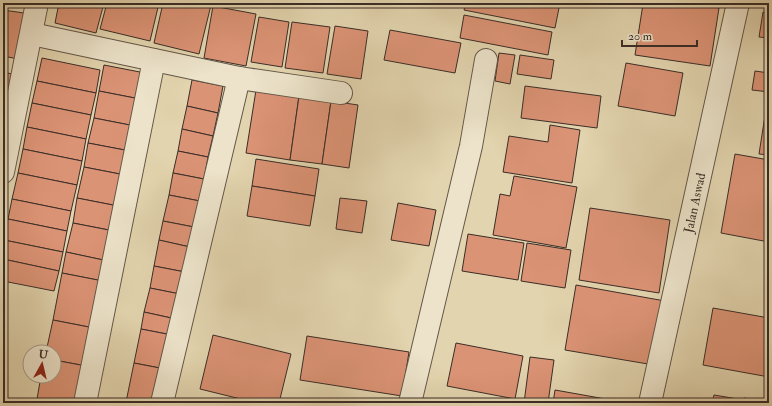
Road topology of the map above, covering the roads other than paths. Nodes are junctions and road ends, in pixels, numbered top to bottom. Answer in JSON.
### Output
{"nodes":[{"id":1,"x":37,"y":3,"type":"edge"},
{"id":2,"x":738,"y":3,"type":"edge"},
{"id":3,"x":32,"y":34,"type":"junction"},
{"id":4,"x":154,"y":60,"type":"junction"},
{"id":5,"x":486,"y":60,"type":"dead end"},
{"id":6,"x":239,"y":78,"type":"junction"},
{"id":7,"x":341,"y":93,"type":"dead end"},
{"id":8,"x":3,"y":172,"type":"edge"},
{"id":9,"x":85,"y":403,"type":"edge"},
{"id":10,"x":162,"y":403,"type":"edge"},
{"id":11,"x":410,"y":403,"type":"edge"},
{"id":12,"x":650,"y":403,"type":"edge"}],
"edges":[{"from":1,"to":3,"type":"street"},
{"from":2,"to":12,"type":"street","name":"Jalan Aswad"},
{"from":3,"to":4,"type":"street"},
{"from":3,"to":8,"type":"street"},
{"from":4,"to":6,"type":"street"},
{"from":4,"to":9,"type":"street"},
{"from":5,"to":11,"type":"street"},
{"from":6,"to":7,"type":"street"},
{"from":6,"to":10,"type":"street"}]}
